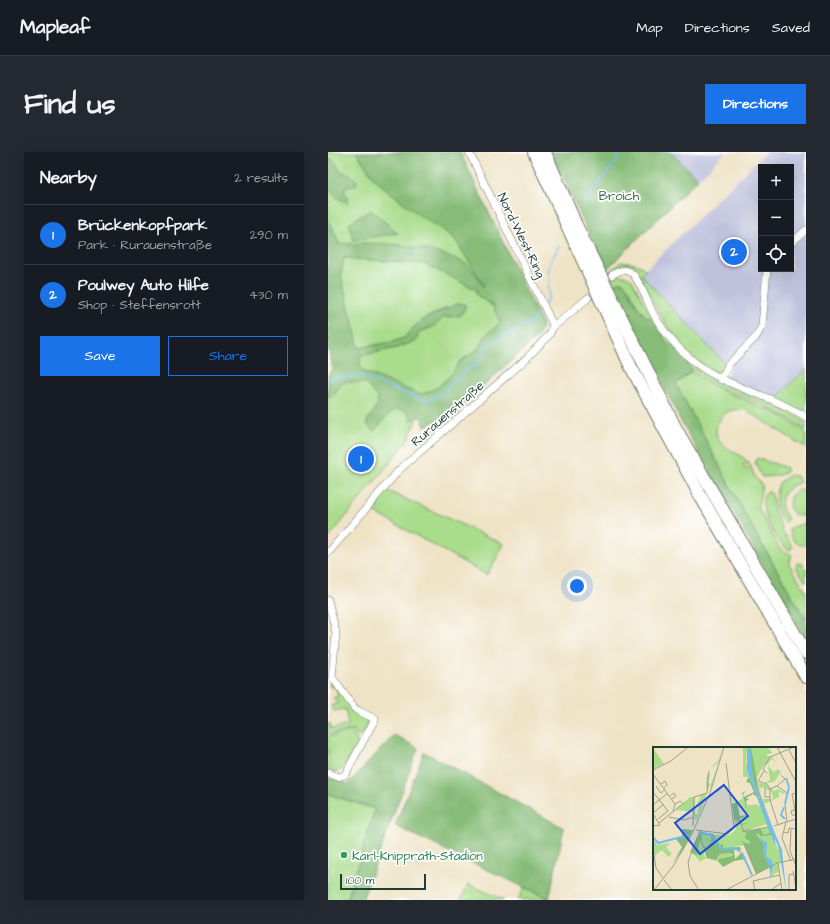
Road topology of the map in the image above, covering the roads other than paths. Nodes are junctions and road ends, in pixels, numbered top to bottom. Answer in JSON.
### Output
{"nodes":[{"id":1,"x":469,"y":152,"type":"edge"},
{"id":2,"x":534,"y":152,"type":"edge"},
{"id":3,"x":545,"y":152,"type":"edge"},
{"id":4,"x":806,"y":230,"type":"edge"},
{"id":5,"x":794,"y":241,"type":"edge"},
{"id":6,"x":767,"y":272,"type":"edge"},
{"id":7,"x":612,"y":275,"type":"dead end"},
{"id":8,"x":588,"y":298,"type":"dead end"},
{"id":9,"x":552,"y":328,"type":"junction"},
{"id":10,"x":721,"y":380,"type":"junction"},
{"id":11,"x":806,"y":417,"type":"edge"},
{"id":12,"x":328,"y":553,"type":"edge"},
{"id":13,"x":328,"y":600,"type":"edge"},
{"id":14,"x":806,"y":653,"type":"edge"},
{"id":15,"x":806,"y":677,"type":"edge"},
{"id":16,"x":328,"y":773,"type":"edge"}],
"edges":[{"from":1,"to":9,"type":"street","name":"Nord-West-Ring"},
{"from":2,"to":15,"type":"highway"},
{"from":3,"to":14,"type":"highway"},
{"from":4,"to":5,"type":"street"},
{"from":6,"to":10,"type":"street"},
{"from":7,"to":10,"type":"street"},
{"from":8,"to":9,"type":"street","name":"Rurauenstraße"},
{"from":9,"to":12,"type":"street","name":"Rurauenstraße"},
{"from":10,"to":11,"type":"street"},
{"from":13,"to":16,"type":"street"}]}
